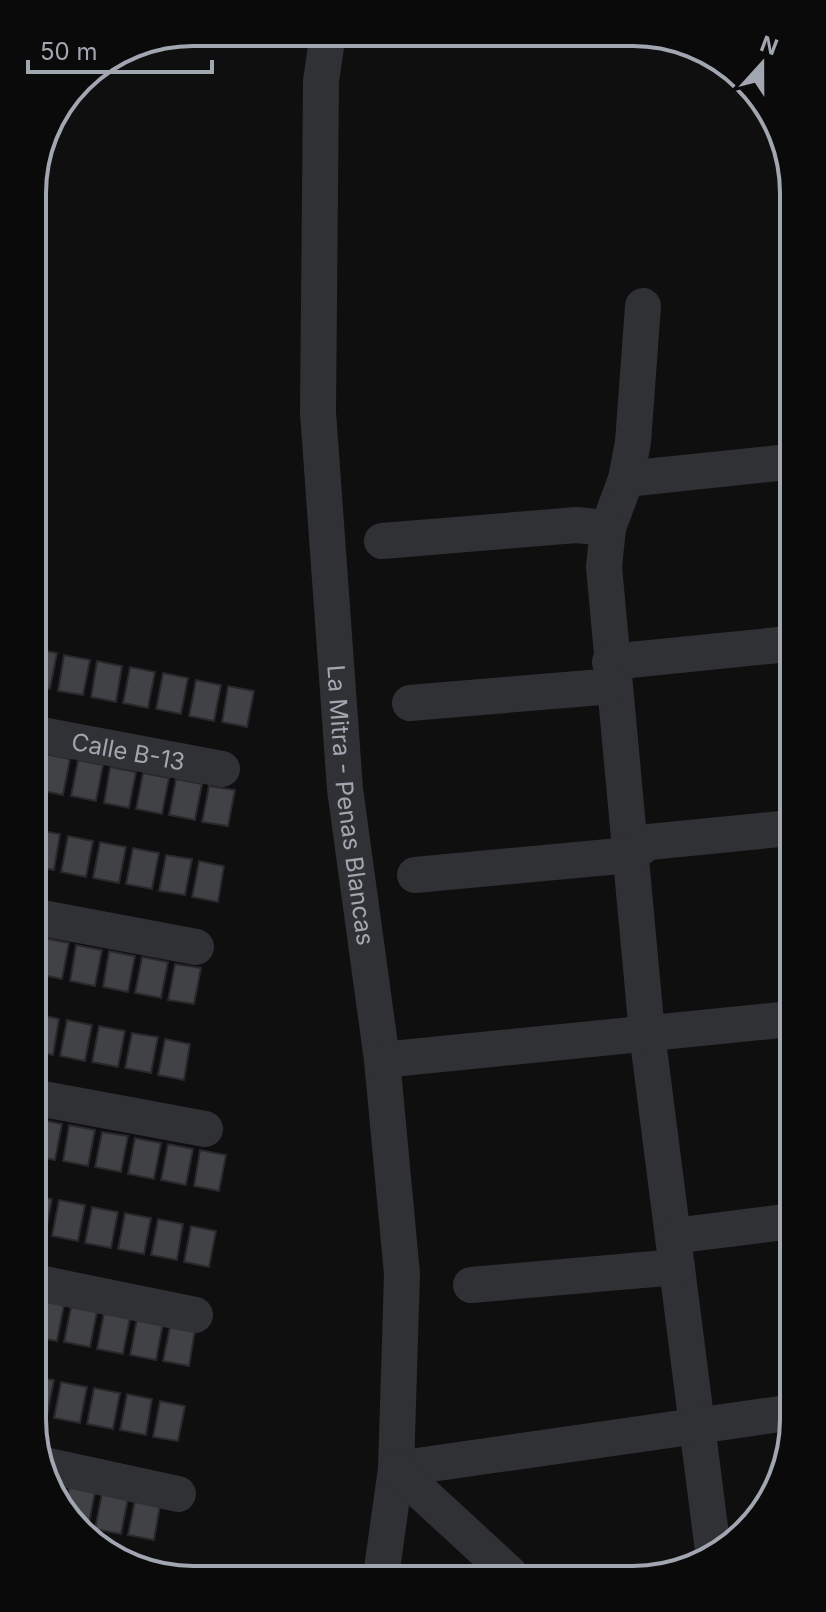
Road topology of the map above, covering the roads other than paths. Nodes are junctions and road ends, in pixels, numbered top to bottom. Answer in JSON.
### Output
{"nodes":[{"id":1,"x":326,"y":46,"type":"edge"},
{"id":2,"x":643,"y":306,"type":"dead end"},
{"id":3,"x":780,"y":463,"type":"edge"},
{"id":4,"x":626,"y":479,"type":"junction"},
{"id":5,"x":608,"y":528,"type":"junction"},
{"id":6,"x":382,"y":541,"type":"dead end"},
{"id":7,"x":780,"y":646,"type":"edge"},
{"id":8,"x":612,"y":674,"type":"junction"},
{"id":9,"x":410,"y":703,"type":"dead end"},
{"id":10,"x":46,"y":736,"type":"edge"},
{"id":11,"x":222,"y":769,"type":"dead end"},
{"id":12,"x":780,"y":829,"type":"edge"},
{"id":13,"x":630,"y":855,"type":"junction"},
{"id":14,"x":415,"y":875,"type":"dead end"},
{"id":15,"x":46,"y":919,"type":"edge"},
{"id":16,"x":196,"y":947,"type":"dead end"},
{"id":17,"x":780,"y":1020,"type":"edge"},
{"id":18,"x":647,"y":1033,"type":"junction"},
{"id":19,"x":382,"y":1060,"type":"junction"},
{"id":20,"x":46,"y":1099,"type":"edge"},
{"id":21,"x":205,"y":1129,"type":"dead end"},
{"id":22,"x":780,"y":1224,"type":"edge"},
{"id":23,"x":675,"y":1252,"type":"junction"},
{"id":24,"x":46,"y":1284,"type":"edge"},
{"id":25,"x":471,"y":1285,"type":"dead end"},
{"id":26,"x":195,"y":1315,"type":"dead end"},
{"id":27,"x":780,"y":1414,"type":"edge"},
{"id":28,"x":697,"y":1426,"type":"junction"},
{"id":29,"x":54,"y":1467,"type":"edge"},
{"id":30,"x":396,"y":1469,"type":"junction"},
{"id":31,"x":178,"y":1494,"type":"dead end"},
{"id":32,"x":712,"y":1543,"type":"edge"},
{"id":33,"x":382,"y":1566,"type":"edge"},
{"id":34,"x":501,"y":1566,"type":"edge"}],
"edges":[{"from":1,"to":19,"type":"street","name":"La Mitra - Penas Blancas"},
{"from":2,"to":4,"type":"street"},
{"from":3,"to":4,"type":"street"},
{"from":4,"to":5,"type":"street"},
{"from":5,"to":6,"type":"street"},
{"from":5,"to":8,"type":"street"},
{"from":7,"to":8,"type":"street"},
{"from":8,"to":9,"type":"street"},
{"from":8,"to":13,"type":"street"},
{"from":10,"to":11,"type":"street","name":"Calle B-13"},
{"from":12,"to":13,"type":"street"},
{"from":13,"to":14,"type":"street"},
{"from":13,"to":18,"type":"street"},
{"from":15,"to":16,"type":"street"},
{"from":17,"to":18,"type":"street"},
{"from":18,"to":19,"type":"street"},
{"from":18,"to":23,"type":"street"},
{"from":19,"to":30,"type":"street","name":"La Mitra - Penas Blancas"},
{"from":20,"to":21,"type":"street"},
{"from":22,"to":23,"type":"street"},
{"from":23,"to":25,"type":"street"},
{"from":23,"to":28,"type":"street"},
{"from":24,"to":26,"type":"street"},
{"from":27,"to":28,"type":"street"},
{"from":28,"to":30,"type":"street"},
{"from":28,"to":32,"type":"street"},
{"from":29,"to":31,"type":"street"},
{"from":30,"to":33,"type":"street","name":"La Mitra - Penas Blancas"},
{"from":30,"to":34,"type":"street"}]}
